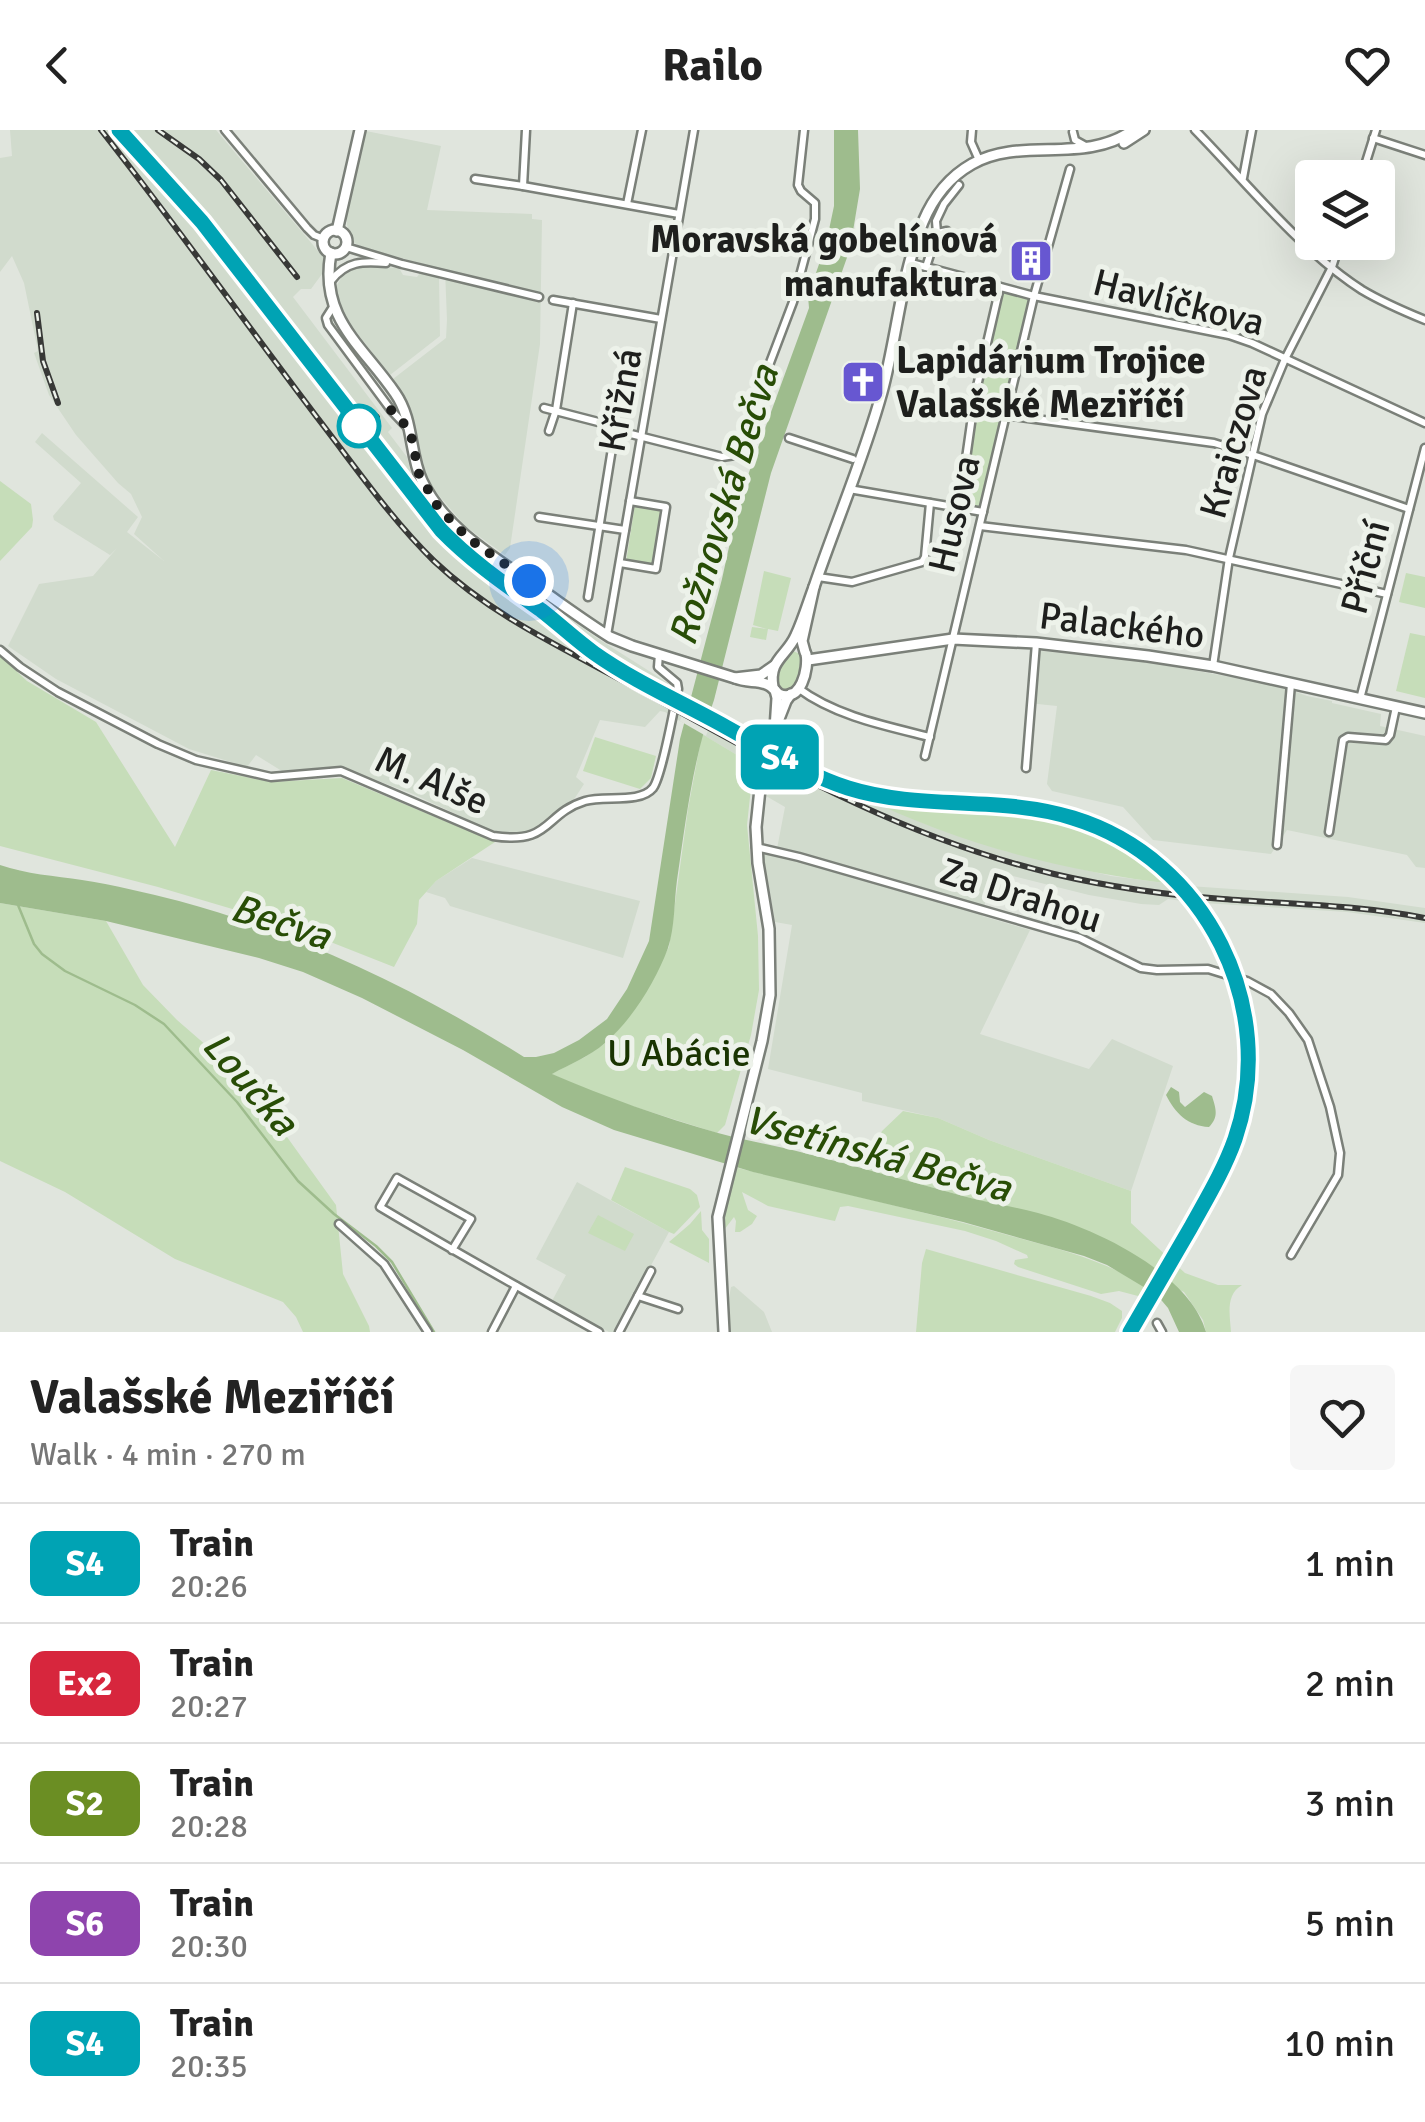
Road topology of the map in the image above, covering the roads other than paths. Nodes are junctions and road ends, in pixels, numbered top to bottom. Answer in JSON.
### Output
{"nodes":[{"id":1,"x":224,"y":130,"type":"edge"},
{"id":2,"x":360,"y":130,"type":"edge"},
{"id":3,"x":526,"y":130,"type":"edge"},
{"id":4,"x":642,"y":130,"type":"edge"},
{"id":5,"x":694,"y":130,"type":"edge"},
{"id":6,"x":804,"y":130,"type":"edge"},
{"id":7,"x":1133,"y":130,"type":"edge"},
{"id":8,"x":1144,"y":130,"type":"edge"},
{"id":9,"x":1195,"y":130,"type":"edge"},
{"id":10,"x":1252,"y":130,"type":"edge"},
{"id":11,"x":1073,"y":131,"type":"edge"},
{"id":12,"x":972,"y":133,"type":"edge"},
{"id":13,"x":1375,"y":134,"type":"edge"},
{"id":14,"x":1069,"y":150,"type":"junction"},
{"id":15,"x":1425,"y":155,"type":"edge"},
{"id":16,"x":979,"y":160,"type":"junction"},
{"id":17,"x":1367,"y":160,"type":"edge"},
{"id":18,"x":1070,"y":169,"type":"dead end"},
{"id":19,"x":1242,"y":179,"type":"junction"},
{"id":20,"x":475,"y":180,"type":"dead end"},
{"id":21,"x":959,"y":185,"type":"dead end"},
{"id":22,"x":524,"y":186,"type":"junction"},
{"id":23,"x":627,"y":204,"type":"junction"},
{"id":24,"x":679,"y":214,"type":"junction"},
{"id":25,"x":337,"y":231,"type":"junction"},
{"id":26,"x":948,"y":231,"type":"dead end"},
{"id":27,"x":937,"y":233,"type":"junction"},
{"id":28,"x":324,"y":239,"type":"junction"},
{"id":29,"x":346,"y":246,"type":"junction"},
{"id":30,"x":331,"y":254,"type":"junction"},
{"id":31,"x":1334,"y":260,"type":"edge"},
{"id":32,"x":911,"y":263,"type":"junction"},
{"id":33,"x":402,"y":264,"type":"junction"},
{"id":34,"x":926,"y":267,"type":"junction"},
{"id":35,"x":1332,"y":267,"type":"junction"},
{"id":36,"x":328,"y":286,"type":"junction"},
{"id":37,"x":1000,"y":287,"type":"junction"},
{"id":38,"x":1034,"y":296,"type":"junction"},
{"id":39,"x":540,"y":297,"type":"dead end"},
{"id":40,"x":553,"y":300,"type":"dead end"},
{"id":41,"x":573,"y":303,"type":"junction"},
{"id":42,"x":661,"y":319,"type":"junction"},
{"id":43,"x":1425,"y":320,"type":"edge"},
{"id":44,"x":1285,"y":358,"type":"junction"},
{"id":45,"x":544,"y":408,"type":"dead end"},
{"id":46,"x":556,"y":410,"type":"junction"},
{"id":47,"x":1006,"y":415,"type":"junction"},
{"id":48,"x":1425,"y":423,"type":"edge"},
{"id":49,"x":614,"y":430,"type":"junction"},
{"id":50,"x":549,"y":432,"type":"dead end"},
{"id":51,"x":641,"y":436,"type":"junction"},
{"id":52,"x":789,"y":438,"type":"dead end"},
{"id":53,"x":1425,"y":448,"type":"edge"},
{"id":54,"x":1253,"y":454,"type":"junction"},
{"id":55,"x":853,"y":459,"type":"dead end"},
{"id":56,"x":849,"y":489,"type":"junction"},
{"id":57,"x":630,"y":501,"type":"junction"},
{"id":58,"x":930,"y":503,"type":"junction"},
{"id":59,"x":959,"y":508,"type":"junction"},
{"id":60,"x":1409,"y":509,"type":"junction"},
{"id":61,"x":983,"y":512,"type":"junction"},
{"id":62,"x":539,"y":516,"type":"dead end"},
{"id":63,"x":601,"y":526,"type":"junction"},
{"id":64,"x":980,"y":526,"type":"junction"},
{"id":65,"x":625,"y":530,"type":"junction"},
{"id":66,"x":1229,"y":558,"type":"junction"},
{"id":67,"x":620,"y":563,"type":"junction"},
{"id":68,"x":816,"y":582,"type":"junction"},
{"id":69,"x":1387,"y":594,"type":"junction"},
{"id":70,"x":588,"y":598,"type":"dead end"},
{"id":71,"x":607,"y":635,"type":"junction"},
{"id":72,"x":953,"y":639,"type":"junction"},
{"id":73,"x":1036,"y":643,"type":"junction"},
{"id":74,"x":787,"y":648,"type":"junction"},
{"id":75,"x":0,"y":650,"type":"edge"},
{"id":76,"x":659,"y":654,"type":"junction"},
{"id":77,"x":806,"y":656,"type":"junction"},
{"id":78,"x":775,"y":664,"type":"junction"},
{"id":79,"x":1214,"y":666,"type":"junction"},
{"id":80,"x":732,"y":677,"type":"junction"},
{"id":81,"x":1291,"y":684,"type":"junction"},
{"id":82,"x":774,"y":689,"type":"junction"},
{"id":83,"x":795,"y":691,"type":"junction"},
{"id":84,"x":1359,"y":700,"type":"junction"},
{"id":85,"x":1396,"y":707,"type":"junction"},
{"id":86,"x":1425,"y":713,"type":"edge"},
{"id":87,"x":775,"y":728,"type":"junction"},
{"id":88,"x":930,"y":737,"type":"junction"},
{"id":89,"x":925,"y":756,"type":"dead end"},
{"id":90,"x":1026,"y":768,"type":"dead end"},
{"id":91,"x":1329,"y":832,"type":"dead end"},
{"id":92,"x":1277,"y":845,"type":"dead end"},
{"id":93,"x":756,"y":846,"type":"junction"},
{"id":94,"x":339,"y":1224,"type":"dead end"},
{"id":95,"x":452,"y":1250,"type":"junction"},
{"id":96,"x":1292,"y":1255,"type":"dead end"},
{"id":97,"x":652,"y":1271,"type":"dead end"},
{"id":98,"x":516,"y":1286,"type":"junction"},
{"id":99,"x":638,"y":1296,"type":"junction"},
{"id":100,"x":678,"y":1310,"type":"dead end"},
{"id":101,"x":1157,"y":1323,"type":"dead end"},
{"id":102,"x":428,"y":1332,"type":"edge"},
{"id":103,"x":492,"y":1332,"type":"edge"},
{"id":104,"x":599,"y":1332,"type":"edge"},
{"id":105,"x":618,"y":1332,"type":"edge"},
{"id":106,"x":724,"y":1332,"type":"edge"},
{"id":107,"x":1162,"y":1332,"type":"edge"}],
"edges":[{"from":1,"to":28,"type":"street"},
{"from":2,"to":25,"type":"main road"},
{"from":3,"to":22,"type":"street"},
{"from":4,"to":23,"type":"street"},
{"from":5,"to":24,"type":"street","name":"Křižná"},
{"from":6,"to":51,"type":"street"},
{"from":7,"to":11,"type":"street"},
{"from":7,"to":14,"type":"main road"},
{"from":8,"to":14,"type":"main road"},
{"from":9,"to":19,"type":"street"},
{"from":10,"to":19,"type":"street"},
{"from":11,"to":14,"type":"street"},
{"from":12,"to":16,"type":"street"},
{"from":13,"to":15,"type":"street"},
{"from":13,"to":17,"type":"street"},
{"from":14,"to":16,"type":"main road"},
{"from":16,"to":32,"type":"main road"},
{"from":18,"to":38,"type":"street","name":"Husova"},
{"from":19,"to":35,"type":"street"},
{"from":20,"to":22,"type":"street"},
{"from":21,"to":27,"type":"street"},
{"from":22,"to":23,"type":"street"},
{"from":23,"to":24,"type":"street"},
{"from":24,"to":42,"type":"street","name":"Křižná"},
{"from":25,"to":28,"type":"main road"},
{"from":25,"to":29,"type":"main road"},
{"from":26,"to":27,"type":"street"},
{"from":27,"to":34,"type":"street"},
{"from":28,"to":30,"type":"main road"},
{"from":29,"to":30,"type":"main road"},
{"from":29,"to":33,"type":"street"},
{"from":30,"to":36,"type":"main road"},
{"from":31,"to":35,"type":"street","name":"Kraiczova"},
{"from":32,"to":34,"type":"street","name":"Havlíčkova"},
{"from":32,"to":56,"type":"main road"},
{"from":33,"to":36,"type":"street"},
{"from":33,"to":39,"type":"street"},
{"from":34,"to":37,"type":"street","name":"Havlíčkova"},
{"from":35,"to":43,"type":"street"},
{"from":35,"to":44,"type":"street","name":"Kraiczova"},
{"from":36,"to":71,"type":"main road"},
{"from":37,"to":38,"type":"street","name":"Havlíčkova"},
{"from":37,"to":59,"type":"street"},
{"from":38,"to":44,"type":"street","name":"Havlíčkova"},
{"from":38,"to":47,"type":"street","name":"Husova"},
{"from":40,"to":41,"type":"street"},
{"from":41,"to":42,"type":"street"},
{"from":41,"to":46,"type":"street"},
{"from":42,"to":51,"type":"street","name":"Křižná"},
{"from":44,"to":48,"type":"street","name":"Havlíčkova"},
{"from":44,"to":54,"type":"street","name":"Kraiczova"},
{"from":45,"to":46,"type":"street"},
{"from":46,"to":49,"type":"street"},
{"from":46,"to":50,"type":"street"},
{"from":47,"to":54,"type":"street"},
{"from":47,"to":61,"type":"street","name":"Husova"},
{"from":49,"to":51,"type":"street"},
{"from":49,"to":63,"type":"street"},
{"from":51,"to":57,"type":"street","name":"Křižná"},
{"from":52,"to":55,"type":"street"},
{"from":53,"to":60,"type":"street","name":"Příční"},
{"from":54,"to":60,"type":"street"},
{"from":54,"to":66,"type":"street","name":"Kraiczova"},
{"from":56,"to":58,"type":"street"},
{"from":56,"to":68,"type":"main road"},
{"from":57,"to":65,"type":"street","name":"Křižná"},
{"from":57,"to":67,"type":"street","name":"Křižná"},
{"from":58,"to":59,"type":"street"},
{"from":58,"to":68,"type":"street"},
{"from":59,"to":61,"type":"street"},
{"from":60,"to":69,"type":"street","name":"Příční"},
{"from":61,"to":64,"type":"street","name":"Husova"},
{"from":62,"to":63,"type":"street"},
{"from":63,"to":65,"type":"street"},
{"from":63,"to":70,"type":"street"},
{"from":64,"to":66,"type":"street"},
{"from":64,"to":72,"type":"street","name":"Husova"},
{"from":65,"to":67,"type":"street","name":"Křižná"},
{"from":66,"to":69,"type":"street"},
{"from":66,"to":79,"type":"street","name":"Kraiczova"},
{"from":67,"to":71,"type":"street","name":"Křižná"},
{"from":68,"to":74,"type":"main road"},
{"from":68,"to":77,"type":"main road"},
{"from":69,"to":84,"type":"street","name":"Příční"},
{"from":71,"to":76,"type":"main road"},
{"from":72,"to":73,"type":"main road","name":"Palackého"},
{"from":72,"to":77,"type":"main road","name":"Palackého"},
{"from":72,"to":88,"type":"street","name":"Husova"},
{"from":73,"to":79,"type":"main road","name":"Palackého"},
{"from":73,"to":90,"type":"street"},
{"from":74,"to":77,"type":"main road"},
{"from":74,"to":78,"type":"main road"},
{"from":75,"to":76,"type":"street","name":"M. Alše"},
{"from":76,"to":80,"type":"main road"},
{"from":77,"to":83,"type":"main road"},
{"from":78,"to":80,"type":"main road"},
{"from":78,"to":82,"type":"main road"},
{"from":79,"to":81,"type":"main road","name":"Palackého"},
{"from":80,"to":82,"type":"main road"},
{"from":81,"to":84,"type":"main road","name":"Palackého"},
{"from":81,"to":92,"type":"street"},
{"from":82,"to":83,"type":"main road"},
{"from":82,"to":87,"type":"main road"},
{"from":83,"to":87,"type":"main road"},
{"from":83,"to":88,"type":"street"},
{"from":84,"to":85,"type":"main road","name":"Palackého"},
{"from":85,"to":86,"type":"main road","name":"Palackého"},
{"from":85,"to":91,"type":"street"},
{"from":87,"to":93,"type":"main road"},
{"from":88,"to":89,"type":"street","name":"Husova"},
{"from":93,"to":96,"type":"street","name":"Za Drahou"},
{"from":93,"to":106,"type":"main road"},
{"from":94,"to":102,"type":"street"},
{"from":95,"to":95,"type":"street"},
{"from":95,"to":98,"type":"street"},
{"from":97,"to":99,"type":"street"},
{"from":98,"to":103,"type":"street"},
{"from":98,"to":104,"type":"street"},
{"from":99,"to":100,"type":"street"},
{"from":99,"to":105,"type":"street"},
{"from":101,"to":107,"type":"street"}]}
